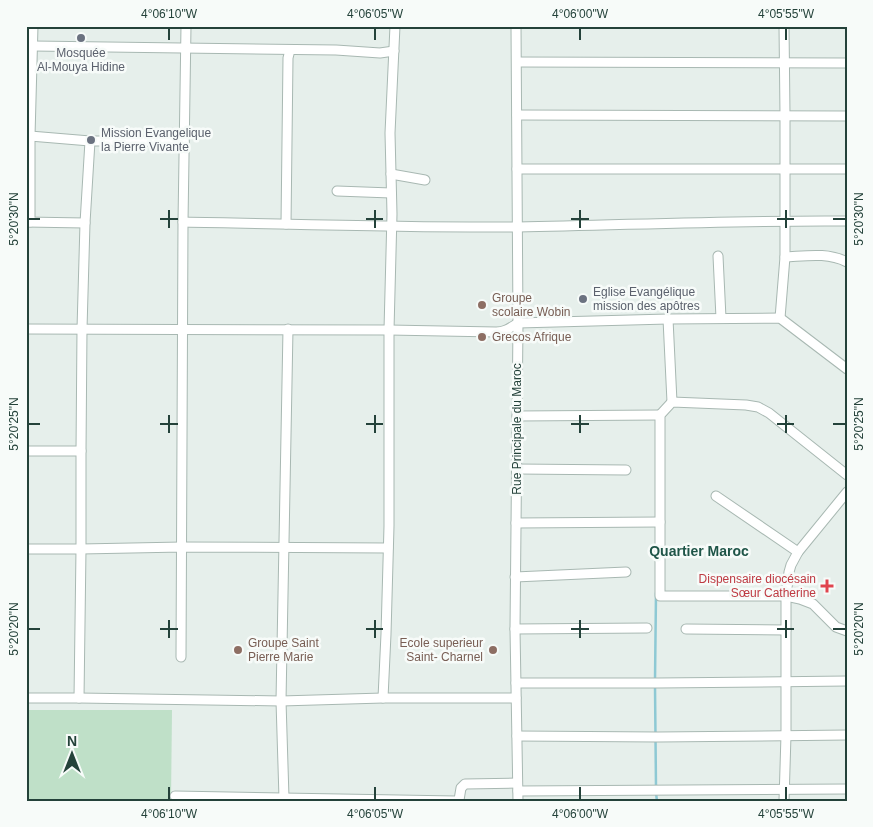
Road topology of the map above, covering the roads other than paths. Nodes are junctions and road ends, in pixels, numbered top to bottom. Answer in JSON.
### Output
{"nodes":[{"id":1,"x":33,"y":26,"type":"edge"},
{"id":2,"x":186,"y":26,"type":"edge"},
{"id":3,"x":395,"y":26,"type":"edge"},
{"id":4,"x":516,"y":26,"type":"edge"},
{"id":5,"x":784,"y":26,"type":"edge"},
{"id":6,"x":33,"y":46,"type":"junction"},
{"id":7,"x":186,"y":48,"type":"junction"},
{"id":8,"x":290,"y":50,"type":"junction"},
{"id":9,"x":394,"y":52,"type":"junction"},
{"id":10,"x":517,"y":62,"type":"junction"},
{"id":11,"x":784,"y":63,"type":"junction"},
{"id":12,"x":847,"y":64,"type":"edge"},
{"id":13,"x":517,"y":115,"type":"junction"},
{"id":14,"x":785,"y":115,"type":"junction"},
{"id":15,"x":847,"y":116,"type":"edge"},
{"id":16,"x":30,"y":136,"type":"junction"},
{"id":17,"x":90,"y":141,"type":"junction"},
{"id":18,"x":184,"y":142,"type":"junction"},
{"id":19,"x":785,"y":168,"type":"junction"},
{"id":20,"x":847,"y":168,"type":"edge"},
{"id":21,"x":517,"y":169,"type":"junction"},
{"id":22,"x":391,"y":174,"type":"junction"},
{"id":23,"x":425,"y":180,"type":"dead end"},
{"id":24,"x":337,"y":191,"type":"dead end"},
{"id":25,"x":391,"y":193,"type":"junction"},
{"id":26,"x":784,"y":220,"type":"junction"},
{"id":27,"x":847,"y":220,"type":"edge"},
{"id":28,"x":28,"y":222,"type":"edge"},
{"id":29,"x":183,"y":222,"type":"junction"},
{"id":30,"x":85,"y":223,"type":"junction"},
{"id":31,"x":286,"y":224,"type":"junction"},
{"id":32,"x":392,"y":227,"type":"junction"},
{"id":33,"x":517,"y":227,"type":"junction"},
{"id":34,"x":718,"y":256,"type":"dead end"},
{"id":35,"x":785,"y":257,"type":"junction"},
{"id":36,"x":847,"y":262,"type":"edge"},
{"id":37,"x":721,"y":318,"type":"junction"},
{"id":38,"x":780,"y":318,"type":"junction"},
{"id":39,"x":668,"y":319,"type":"junction"},
{"id":40,"x":518,"y":323,"type":"junction"},
{"id":41,"x":26,"y":329,"type":"edge"},
{"id":42,"x":82,"y":329,"type":"junction"},
{"id":43,"x":183,"y":329,"type":"junction"},
{"id":44,"x":288,"y":329,"type":"junction"},
{"id":45,"x":389,"y":330,"type":"junction"},
{"id":46,"x":847,"y":369,"type":"edge"},
{"id":47,"x":672,"y":402,"type":"junction"},
{"id":48,"x":660,"y":415,"type":"junction"},
{"id":49,"x":517,"y":416,"type":"junction"},
{"id":50,"x":26,"y":451,"type":"edge"},
{"id":51,"x":81,"y":451,"type":"junction"},
{"id":52,"x":516,"y":469,"type":"junction"},
{"id":53,"x":626,"y":470,"type":"dead end"},
{"id":54,"x":847,"y":474,"type":"edge"},
{"id":55,"x":847,"y":492,"type":"edge"},
{"id":56,"x":716,"y":496,"type":"dead end"},
{"id":57,"x":516,"y":522,"type":"junction"},
{"id":58,"x":660,"y":522,"type":"junction"},
{"id":59,"x":182,"y":547,"type":"junction"},
{"id":60,"x":284,"y":548,"type":"junction"},
{"id":61,"x":388,"y":548,"type":"junction"},
{"id":62,"x":26,"y":549,"type":"edge"},
{"id":63,"x":81,"y":549,"type":"junction"},
{"id":64,"x":798,"y":552,"type":"junction"},
{"id":65,"x":626,"y":572,"type":"dead end"},
{"id":66,"x":516,"y":577,"type":"junction"},
{"id":67,"x":786,"y":596,"type":"junction"},
{"id":68,"x":647,"y":628,"type":"dead end"},
{"id":69,"x":515,"y":629,"type":"junction"},
{"id":70,"x":686,"y":629,"type":"dead end"},
{"id":71,"x":786,"y":630,"type":"junction"},
{"id":72,"x":847,"y":631,"type":"edge"},
{"id":73,"x":181,"y":658,"type":"dead end"},
{"id":74,"x":785,"y":681,"type":"junction"},
{"id":75,"x":847,"y":681,"type":"edge"},
{"id":76,"x":516,"y":683,"type":"junction"},
{"id":77,"x":26,"y":698,"type":"edge"},
{"id":78,"x":79,"y":698,"type":"junction"},
{"id":79,"x":383,"y":698,"type":"junction"},
{"id":80,"x":516,"y":698,"type":"junction"},
{"id":81,"x":281,"y":701,"type":"junction"},
{"id":82,"x":786,"y":735,"type":"junction"},
{"id":83,"x":847,"y":735,"type":"edge"},
{"id":84,"x":517,"y":736,"type":"junction"},
{"id":85,"x":518,"y":787,"type":"junction"},
{"id":86,"x":785,"y":789,"type":"junction"},
{"id":87,"x":847,"y":789,"type":"edge"},
{"id":88,"x":176,"y":796,"type":"dead end"},
{"id":89,"x":284,"y":798,"type":"junction"},
{"id":90,"x":518,"y":801,"type":"edge"},
{"id":91,"x":784,"y":801,"type":"edge"}],
"edges":[{"from":1,"to":6,"type":"street"},
{"from":2,"to":7,"type":"street"},
{"from":3,"to":9,"type":"street"},
{"from":4,"to":10,"type":"street","name":"Rue Principale du Maroc"},
{"from":5,"to":11,"type":"street"},
{"from":6,"to":7,"type":"street"},
{"from":6,"to":16,"type":"street"},
{"from":7,"to":8,"type":"street"},
{"from":7,"to":18,"type":"street"},
{"from":8,"to":9,"type":"street"},
{"from":8,"to":31,"type":"street"},
{"from":9,"to":22,"type":"street"},
{"from":10,"to":11,"type":"street"},
{"from":10,"to":13,"type":"street","name":"Rue Principale du Maroc"},
{"from":11,"to":12,"type":"street"},
{"from":11,"to":14,"type":"street"},
{"from":13,"to":14,"type":"street"},
{"from":13,"to":21,"type":"street","name":"Rue Principale du Maroc"},
{"from":14,"to":15,"type":"street"},
{"from":14,"to":19,"type":"street"},
{"from":16,"to":17,"type":"street"},
{"from":16,"to":28,"type":"street"},
{"from":17,"to":18,"type":"street"},
{"from":17,"to":30,"type":"street"},
{"from":18,"to":29,"type":"street"},
{"from":19,"to":20,"type":"street"},
{"from":19,"to":21,"type":"street"},
{"from":19,"to":26,"type":"street"},
{"from":21,"to":33,"type":"street","name":"Rue Principale du Maroc"},
{"from":22,"to":23,"type":"street"},
{"from":22,"to":25,"type":"street"},
{"from":24,"to":25,"type":"street"},
{"from":25,"to":32,"type":"street"},
{"from":26,"to":27,"type":"street"},
{"from":26,"to":33,"type":"street"},
{"from":26,"to":35,"type":"street"},
{"from":28,"to":30,"type":"street"},
{"from":29,"to":31,"type":"street"},
{"from":29,"to":43,"type":"street"},
{"from":30,"to":42,"type":"street"},
{"from":31,"to":32,"type":"street"},
{"from":32,"to":33,"type":"street"},
{"from":32,"to":45,"type":"street"},
{"from":33,"to":40,"type":"street","name":"Rue Principale du Maroc"},
{"from":34,"to":37,"type":"street"},
{"from":35,"to":36,"type":"street"},
{"from":35,"to":38,"type":"street"},
{"from":37,"to":38,"type":"street"},
{"from":37,"to":39,"type":"street"},
{"from":38,"to":46,"type":"street"},
{"from":39,"to":40,"type":"street"},
{"from":39,"to":47,"type":"street"},
{"from":40,"to":45,"type":"street"},
{"from":40,"to":49,"type":"street","name":"Rue Principale du Maroc"},
{"from":41,"to":42,"type":"street"},
{"from":42,"to":43,"type":"street"},
{"from":42,"to":51,"type":"street"},
{"from":43,"to":44,"type":"street"},
{"from":43,"to":59,"type":"street"},
{"from":44,"to":45,"type":"street"},
{"from":44,"to":60,"type":"street"},
{"from":45,"to":61,"type":"street"},
{"from":47,"to":48,"type":"street"},
{"from":47,"to":54,"type":"street"},
{"from":48,"to":49,"type":"street"},
{"from":48,"to":58,"type":"street"},
{"from":49,"to":52,"type":"street","name":"Rue Principale du Maroc"},
{"from":50,"to":51,"type":"street"},
{"from":51,"to":63,"type":"street"},
{"from":52,"to":53,"type":"street"},
{"from":52,"to":57,"type":"street","name":"Rue Principale du Maroc"},
{"from":55,"to":64,"type":"street"},
{"from":56,"to":64,"type":"street"},
{"from":57,"to":58,"type":"street"},
{"from":57,"to":66,"type":"street","name":"Rue Principale du Maroc"},
{"from":58,"to":67,"type":"street"},
{"from":59,"to":60,"type":"street"},
{"from":59,"to":63,"type":"street"},
{"from":59,"to":73,"type":"street"},
{"from":60,"to":61,"type":"street"},
{"from":60,"to":81,"type":"street"},
{"from":61,"to":79,"type":"street"},
{"from":62,"to":63,"type":"street"},
{"from":63,"to":78,"type":"street"},
{"from":64,"to":67,"type":"street"},
{"from":65,"to":66,"type":"street"},
{"from":66,"to":69,"type":"street","name":"Rue Principale du Maroc"},
{"from":67,"to":71,"type":"street"},
{"from":67,"to":72,"type":"street"},
{"from":68,"to":69,"type":"street"},
{"from":69,"to":76,"type":"street","name":"Rue Principale du Maroc"},
{"from":70,"to":71,"type":"street"},
{"from":71,"to":74,"type":"street"},
{"from":74,"to":75,"type":"street"},
{"from":74,"to":76,"type":"street"},
{"from":74,"to":82,"type":"street"},
{"from":76,"to":80,"type":"street","name":"Rue Principale du Maroc"},
{"from":77,"to":78,"type":"street"},
{"from":78,"to":81,"type":"street"},
{"from":79,"to":80,"type":"street"},
{"from":79,"to":81,"type":"street"},
{"from":80,"to":84,"type":"street","name":"Rue Principale du Maroc"},
{"from":81,"to":89,"type":"street"},
{"from":82,"to":83,"type":"street"},
{"from":82,"to":84,"type":"street"},
{"from":82,"to":86,"type":"street"},
{"from":84,"to":85,"type":"street","name":"Rue Principale du Maroc"},
{"from":85,"to":86,"type":"street"},
{"from":85,"to":89,"type":"street"},
{"from":85,"to":90,"type":"street","name":"Rue Principale du Maroc"},
{"from":86,"to":87,"type":"street"},
{"from":86,"to":91,"type":"street"},
{"from":88,"to":89,"type":"street"}]}
